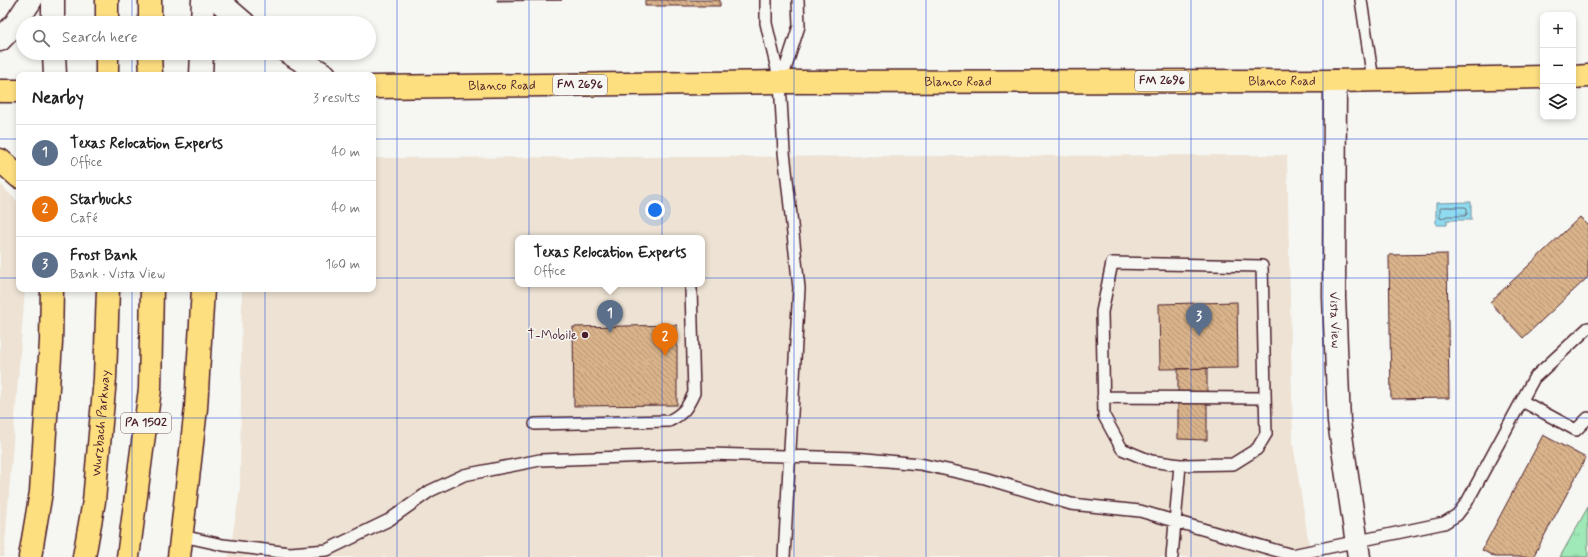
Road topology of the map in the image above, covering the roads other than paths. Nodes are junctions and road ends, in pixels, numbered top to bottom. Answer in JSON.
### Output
{"nodes":[{"id":1,"x":31,"y":0,"type":"edge"},
{"id":2,"x":53,"y":0,"type":"edge"},
{"id":3,"x":107,"y":0,"type":"edge"},
{"id":4,"x":150,"y":0,"type":"edge"},
{"id":5,"x":203,"y":0,"type":"edge"},
{"id":6,"x":220,"y":0,"type":"edge"},
{"id":7,"x":766,"y":0,"type":"edge"},
{"id":8,"x":798,"y":0,"type":"edge"},
{"id":9,"x":1361,"y":0,"type":"edge"},
{"id":10,"x":21,"y":16,"type":"edge"},
{"id":11,"x":53,"y":16,"type":"edge"},
{"id":12,"x":107,"y":16,"type":"edge"},
{"id":13,"x":150,"y":16,"type":"edge"},
{"id":14,"x":202,"y":16,"type":"edge"},
{"id":15,"x":236,"y":16,"type":"edge"},
{"id":16,"x":16,"y":23,"type":"edge"},
{"id":17,"x":0,"y":40,"type":"edge"},
{"id":18,"x":54,"y":60,"type":"edge"},
{"id":19,"x":107,"y":60,"type":"edge"},
{"id":20,"x":150,"y":60,"type":"edge"},
{"id":21,"x":202,"y":60,"type":"edge"},
{"id":22,"x":300,"y":60,"type":"edge"},
{"id":23,"x":55,"y":72,"type":"edge"},
{"id":24,"x":108,"y":72,"type":"edge"},
{"id":25,"x":151,"y":72,"type":"edge"},
{"id":26,"x":202,"y":72,"type":"edge"},
{"id":27,"x":320,"y":72,"type":"edge"},
{"id":28,"x":1588,"y":76,"type":"edge"},
{"id":29,"x":1540,"y":77,"type":"edge"},
{"id":30,"x":1576,"y":77,"type":"edge"},
{"id":31,"x":1373,"y":80,"type":"junction"},
{"id":32,"x":1335,"y":81,"type":"junction"},
{"id":33,"x":780,"y":82,"type":"junction"},
{"id":34,"x":376,"y":87,"type":"edge"},
{"id":35,"x":0,"y":91,"type":"edge"},
{"id":36,"x":16,"y":91,"type":"edge"},
{"id":37,"x":0,"y":160,"type":"edge"},
{"id":38,"x":16,"y":174,"type":"edge"},
{"id":39,"x":692,"y":289,"type":"dead end"},
{"id":40,"x":52,"y":292,"type":"edge"},
{"id":41,"x":108,"y":292,"type":"edge"},
{"id":42,"x":152,"y":292,"type":"edge"},
{"id":43,"x":203,"y":292,"type":"edge"},
{"id":44,"x":1588,"y":328,"type":"edge"},
{"id":45,"x":1104,"y":397,"type":"junction"},
{"id":46,"x":1265,"y":398,"type":"junction"},
{"id":47,"x":1522,"y":401,"type":"junction"},
{"id":48,"x":1588,"y":418,"type":"edge"},
{"id":49,"x":535,"y":424,"type":"dead end"},
{"id":50,"x":790,"y":456,"type":"junction"},
{"id":51,"x":1180,"y":465,"type":"junction"},
{"id":52,"x":1175,"y":522,"type":"junction"},
{"id":53,"x":180,"y":547,"type":"edge"},
{"id":54,"x":1357,"y":549,"type":"edge"},
{"id":55,"x":328,"y":554,"type":"edge"},
{"id":56,"x":30,"y":557,"type":"edge"},
{"id":57,"x":84,"y":557,"type":"edge"},
{"id":58,"x":128,"y":557,"type":"edge"},
{"id":59,"x":784,"y":557,"type":"edge"},
{"id":60,"x":1172,"y":557,"type":"edge"}],
"edges":[{"from":1,"to":10,"type":"street"},
{"from":2,"to":11,"type":"street"},
{"from":3,"to":12,"type":"main road"},
{"from":4,"to":13,"type":"main road"},
{"from":5,"to":14,"type":"street"},
{"from":6,"to":15,"type":"street"},
{"from":7,"to":33,"type":"lane"},
{"from":8,"to":33,"type":"lane"},
{"from":9,"to":31,"type":"lane"},
{"from":16,"to":17,"type":"street"},
{"from":18,"to":23,"type":"street"},
{"from":19,"to":24,"type":"main road"},
{"from":20,"to":25,"type":"main road"},
{"from":21,"to":26,"type":"street"},
{"from":22,"to":27,"type":"street"},
{"from":28,"to":30,"type":"main road"},
{"from":29,"to":31,"type":"main road","name":"Blanco Road","number":"FM 2696"},
{"from":31,"to":32,"type":"main road","name":"Blanco Road","number":"FM 2696"},
{"from":32,"to":33,"type":"main road","name":"Blanco Road","number":"FM 2696"},
{"from":32,"to":54,"type":"street","name":"Vista View"},
{"from":33,"to":34,"type":"main road","name":"Blanco Road","number":"FM 2696"},
{"from":33,"to":50,"type":"lane"},
{"from":35,"to":36,"type":"main road"},
{"from":37,"to":38,"type":"main road"},
{"from":39,"to":49,"type":"lane"},
{"from":40,"to":56,"type":"main road"},
{"from":41,"to":57,"type":"main road","name":"Wurzbach Parkway","number":"PA 1502"},
{"from":42,"to":58,"type":"main road","number":"PA 1502"},
{"from":43,"to":53,"type":"main road"},
{"from":44,"to":47,"type":"lane"},
{"from":45,"to":46,"type":"lane"},
{"from":45,"to":46,"type":"lane"},
{"from":45,"to":51,"type":"lane"},
{"from":46,"to":51,"type":"lane"},
{"from":47,"to":48,"type":"lane"},
{"from":47,"to":54,"type":"lane"},
{"from":50,"to":52,"type":"lane"},
{"from":50,"to":55,"type":"lane"},
{"from":50,"to":59,"type":"lane"},
{"from":51,"to":52,"type":"lane"},
{"from":52,"to":54,"type":"lane"},
{"from":52,"to":60,"type":"lane"},
{"from":53,"to":55,"type":"lane"}]}
